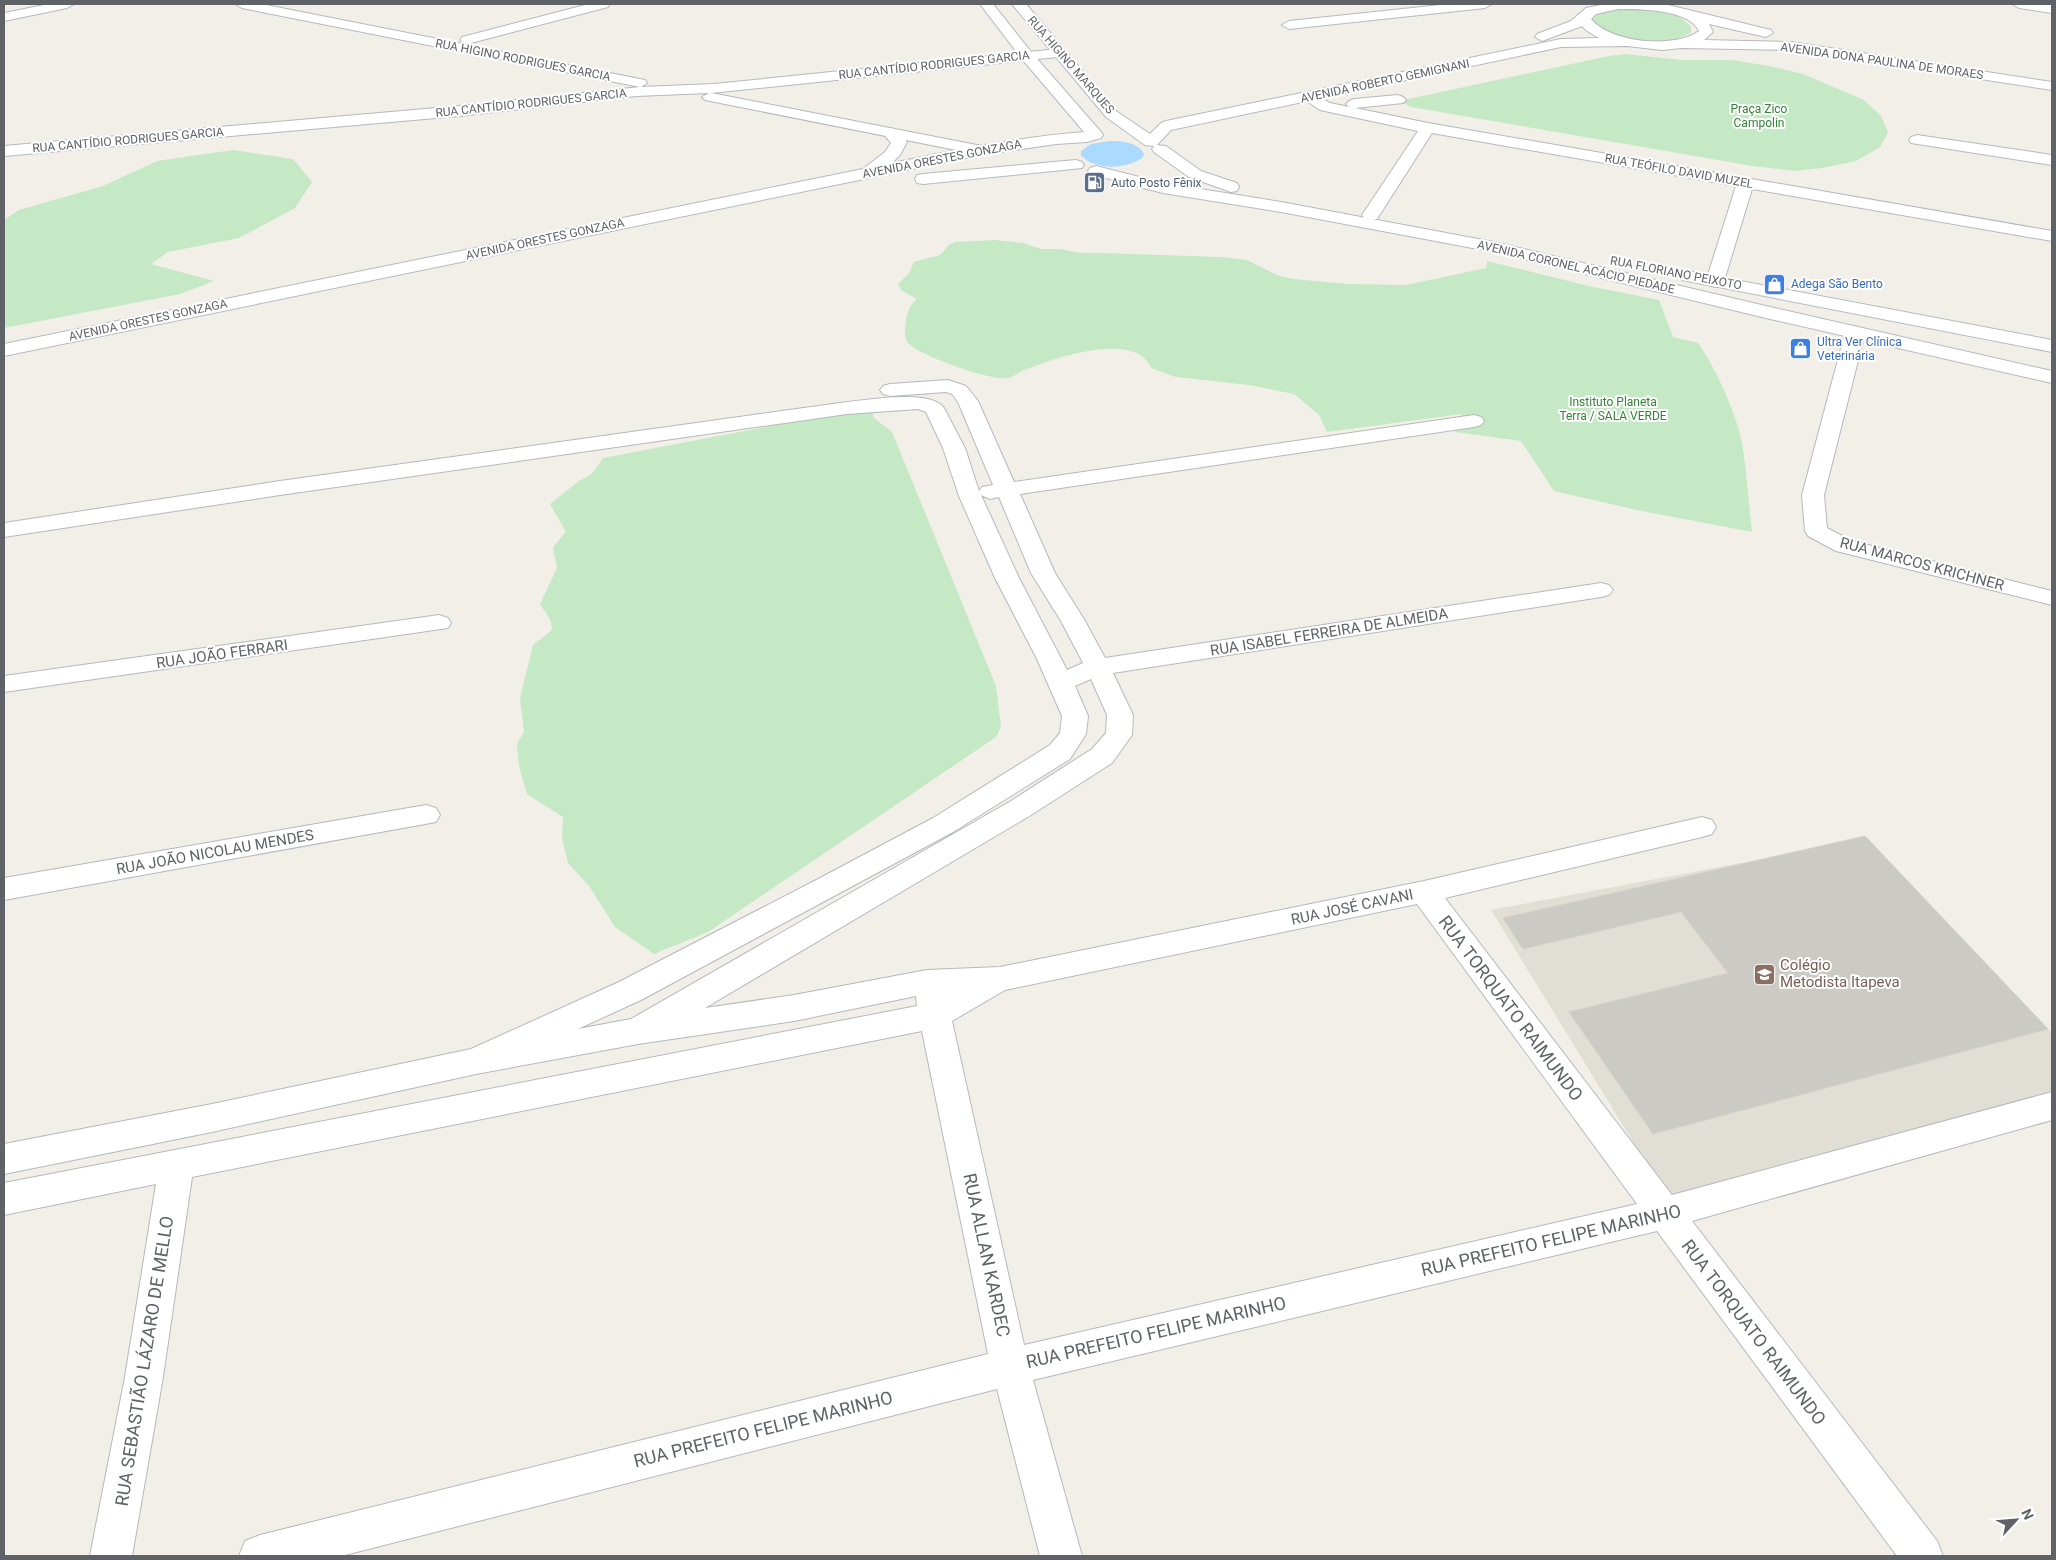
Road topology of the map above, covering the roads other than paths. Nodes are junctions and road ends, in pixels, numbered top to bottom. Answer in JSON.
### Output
{"nodes":[{"id":1,"x":67,"y":4,"type":"edge"},
{"id":2,"x":242,"y":4,"type":"edge"},
{"id":3,"x":288,"y":4,"type":"edge"},
{"id":4,"x":603,"y":4,"type":"edge"},
{"id":5,"x":986,"y":4,"type":"edge"},
{"id":6,"x":1019,"y":4,"type":"edge"},
{"id":7,"x":1485,"y":4,"type":"edge"},
{"id":8,"x":2019,"y":4,"type":"edge"},
{"id":9,"x":1666,"y":7,"type":"edge"},
{"id":10,"x":2052,"y":9,"type":"edge"},
{"id":11,"x":1582,"y":15,"type":"junction"},
{"id":12,"x":1690,"y":16,"type":"junction"},
{"id":13,"x":4,"y":17,"type":"edge"},
{"id":14,"x":1289,"y":25,"type":"dead end"},
{"id":15,"x":467,"y":40,"type":"junction"},
{"id":16,"x":1627,"y":42,"type":"junction"},
{"id":17,"x":1681,"y":44,"type":"junction"},
{"id":18,"x":1058,"y":53,"type":"junction"},
{"id":19,"x":1027,"y":56,"type":"junction"},
{"id":20,"x":2052,"y":76,"type":"edge"},
{"id":21,"x":2052,"y":86,"type":"edge"},
{"id":22,"x":714,"y":88,"type":"junction"},
{"id":23,"x":673,"y":90,"type":"junction"},
{"id":24,"x":1309,"y":97,"type":"junction"},
{"id":25,"x":1398,"y":100,"type":"dead end"},
{"id":26,"x":1325,"y":107,"type":"junction"},
{"id":27,"x":1165,"y":112,"type":"dead end"},
{"id":28,"x":1111,"y":114,"type":"junction"},
{"id":29,"x":1137,"y":115,"type":"dead end"},
{"id":30,"x":1428,"y":128,"type":"junction"},
{"id":31,"x":890,"y":132,"type":"junction"},
{"id":32,"x":1091,"y":136,"type":"junction"},
{"id":33,"x":1917,"y":140,"type":"dead end"},
{"id":34,"x":1010,"y":146,"type":"junction"},
{"id":35,"x":1155,"y":146,"type":"junction"},
{"id":36,"x":981,"y":150,"type":"junction"},
{"id":37,"x":4,"y":151,"type":"edge"},
{"id":38,"x":2052,"y":160,"type":"edge"},
{"id":39,"x":1076,"y":165,"type":"junction"},
{"id":40,"x":1054,"y":167,"type":"junction"},
{"id":41,"x":1096,"y":172,"type":"junction"},
{"id":42,"x":864,"y":174,"type":"junction"},
{"id":43,"x":1746,"y":182,"type":"junction"},
{"id":44,"x":1371,"y":215,"type":"junction"},
{"id":45,"x":2052,"y":236,"type":"edge"},
{"id":46,"x":1715,"y":281,"type":"junction"},
{"id":47,"x":214,"y":324,"type":"dead end"},
{"id":48,"x":1855,"y":332,"type":"junction"},
{"id":49,"x":2052,"y":346,"type":"edge"},
{"id":50,"x":4,"y":350,"type":"edge"},
{"id":51,"x":2052,"y":377,"type":"edge"},
{"id":52,"x":1474,"y":421,"type":"dead end"},
{"id":53,"x":1008,"y":490,"type":"junction"},
{"id":54,"x":970,"y":496,"type":"junction"},
{"id":55,"x":4,"y":512,"type":"edge"},
{"id":56,"x":4,"y":530,"type":"edge"},
{"id":57,"x":1601,"y":590,"type":"dead end"},
{"id":58,"x":2052,"y":598,"type":"edge"},
{"id":59,"x":439,"y":623,"type":"dead end"},
{"id":60,"x":1097,"y":668,"type":"junction"},
{"id":61,"x":1060,"y":682,"type":"junction"},
{"id":62,"x":4,"y":684,"type":"edge"},
{"id":63,"x":426,"y":814,"type":"dead end"},
{"id":64,"x":1702,"y":827,"type":"dead end"},
{"id":65,"x":4,"y":889,"type":"edge"},
{"id":66,"x":1424,"y":892,"type":"junction"},
{"id":67,"x":931,"y":998,"type":"junction"},
{"id":68,"x":638,"y":1031,"type":"junction"},
{"id":69,"x":476,"y":1061,"type":"junction"},
{"id":70,"x":2052,"y":1106,"type":"edge"},
{"id":71,"x":4,"y":1159,"type":"edge"},
{"id":72,"x":176,"y":1165,"type":"junction"},
{"id":73,"x":4,"y":1199,"type":"edge"},
{"id":74,"x":1665,"y":1213,"type":"junction"},
{"id":75,"x":1010,"y":1367,"type":"junction"},
{"id":76,"x":111,"y":1556,"type":"edge"},
{"id":77,"x":260,"y":1556,"type":"edge"},
{"id":78,"x":1061,"y":1556,"type":"edge"},
{"id":79,"x":1922,"y":1556,"type":"edge"}],
"edges":[{"from":1,"to":13,"type":"street"},
{"from":2,"to":23,"type":"street","name":"RUA HIGINO RODRIGUES GARCIA"},
{"from":3,"to":15,"type":"street","name":"RUA HIGINO RODRIGUES GARCIA"},
{"from":4,"to":15,"type":"street"},
{"from":5,"to":19,"type":"street","name":"RUA HIGINO MARQUES"},
{"from":6,"to":18,"type":"street","name":"RUA HIGINO MARQUES"},
{"from":7,"to":14,"type":"street"},
{"from":8,"to":10,"type":"street"},
{"from":9,"to":11,"type":"street"},
{"from":9,"to":12,"type":"street"},
{"from":11,"to":16,"type":"street"},
{"from":11,"to":27,"type":"street","name":"AVENIDA ROBERTO GEMIGNANI"},
{"from":12,"to":17,"type":"street"},
{"from":12,"to":20,"type":"street","name":"AVENIDA DONA PAULINA DE MORAES"},
{"from":15,"to":22,"type":"street","name":"RUA HIGINO RODRIGUES GARCIA"},
{"from":16,"to":17,"type":"street"},
{"from":16,"to":24,"type":"street","name":"AVENIDA ROBERTO GEMIGNANI"},
{"from":17,"to":21,"type":"street","name":"AVENIDA DONA PAULINA DE MORAES"},
{"from":18,"to":19,"type":"street","name":"RUA CANTÍDIO RODRIGUES GARCIA"},
{"from":18,"to":28,"type":"street","name":"RUA HIGINO MARQUES"},
{"from":19,"to":22,"type":"street","name":"RUA CANTÍDIO RODRIGUES GARCIA"},
{"from":19,"to":32,"type":"street","name":"RUA HIGINO MARQUES"},
{"from":22,"to":23,"type":"street","name":"RUA CANTÍDIO RODRIGUES GARCIA"},
{"from":22,"to":34,"type":"street","name":"RUA HIGINO RODRIGUES GARCIA"},
{"from":23,"to":31,"type":"street","name":"RUA HIGINO RODRIGUES GARCIA"},
{"from":23,"to":37,"type":"street","name":"RUA CANTÍDIO RODRIGUES GARCIA"},
{"from":24,"to":26,"type":"street","name":"RUA TEÓFILO DAVID MUZEL"},
{"from":24,"to":35,"type":"street","name":"AVENIDA ROBERTO GEMIGNANI"},
{"from":25,"to":26,"type":"street"},
{"from":26,"to":30,"type":"street","name":"RUA TEÓFILO DAVID MUZEL"},
{"from":28,"to":29,"type":"street"},
{"from":28,"to":35,"type":"street","name":"RUA HIGINO MARQUES"},
{"from":30,"to":43,"type":"street","name":"RUA TEÓFILO DAVID MUZEL"},
{"from":30,"to":44,"type":"street"},
{"from":31,"to":36,"type":"street","name":"RUA HIGINO RODRIGUES GARCIA"},
{"from":31,"to":42,"type":"street"},
{"from":32,"to":34,"type":"street","name":"AVENIDA ORESTES GONZAGA"},
{"from":32,"to":35,"type":"street","name":"AVENIDA ORESTES GONZAGA"},
{"from":32,"to":39,"type":"street"},
{"from":33,"to":38,"type":"street"},
{"from":34,"to":36,"type":"street","name":"AVENIDA ORESTES GONZAGA"},
{"from":35,"to":41,"type":"street"},
{"from":35,"to":44,"type":"street","name":"RUA FLORIANO PEIXOTO"},
{"from":36,"to":40,"type":"street","name":"RUA HIGINO RODRIGUES GARCIA"},
{"from":36,"to":42,"type":"street","name":"AVENIDA ORESTES GONZAGA"},
{"from":39,"to":40,"type":"street","name":"AVENIDA ORESTES GONZAGA"},
{"from":39,"to":41,"type":"street"},
{"from":40,"to":47,"type":"street","name":"AVENIDA ORESTES GONZAGA"},
{"from":41,"to":48,"type":"street","name":"AVENIDA CORONEL ACÁCIO PIEDADE"},
{"from":42,"to":50,"type":"street","name":"AVENIDA ORESTES GONZAGA"},
{"from":43,"to":45,"type":"street","name":"RUA TEÓFILO DAVID MUZEL"},
{"from":43,"to":46,"type":"street"},
{"from":44,"to":46,"type":"street","name":"RUA FLORIANO PEIXOTO"},
{"from":46,"to":49,"type":"street","name":"RUA FLORIANO PEIXOTO"},
{"from":48,"to":51,"type":"street","name":"AVENIDA CORONEL ACÁCIO PIEDADE"},
{"from":48,"to":58,"type":"street","name":"RUA MARCOS KRICHNER"},
{"from":52,"to":53,"type":"street"},
{"from":53,"to":54,"type":"street"},
{"from":53,"to":55,"type":"street"},
{"from":53,"to":60,"type":"street"},
{"from":54,"to":56,"type":"street"},
{"from":54,"to":61,"type":"street"},
{"from":57,"to":60,"type":"street","name":"RUA ISABEL FERREIRA DE ALMEIDA"},
{"from":59,"to":62,"type":"street","name":"RUA JOÃO FERRARI"},
{"from":60,"to":61,"type":"street","name":"RUA ISABEL FERREIRA DE ALMEIDA"},
{"from":60,"to":68,"type":"street"},
{"from":61,"to":69,"type":"street"},
{"from":63,"to":65,"type":"street","name":"RUA JOÃO NICOLAU MENDES"},
{"from":64,"to":66,"type":"street","name":"RUA JOSÉ CAVANI"},
{"from":66,"to":67,"type":"street","name":"RUA JOSÉ CAVANI"},
{"from":66,"to":74,"type":"street","name":"RUA TORQUATO RAIMUNDO"},
{"from":67,"to":68,"type":"street"},
{"from":67,"to":72,"type":"street"},
{"from":67,"to":75,"type":"street","name":"RUA ALLAN KARDEC"},
{"from":68,"to":69,"type":"street"},
{"from":69,"to":71,"type":"street"},
{"from":70,"to":74,"type":"street","name":"RUA PREFEITO FELIPE MARINHO"},
{"from":72,"to":73,"type":"street"},
{"from":72,"to":76,"type":"street","name":"RUA SEBASTIÃO LÁZARO DE MELLO"},
{"from":74,"to":75,"type":"street","name":"RUA PREFEITO FELIPE MARINHO"},
{"from":74,"to":79,"type":"street","name":"RUA TORQUATO RAIMUNDO"},
{"from":75,"to":77,"type":"street","name":"RUA PREFEITO FELIPE MARINHO"},
{"from":75,"to":78,"type":"street","name":"RUA ALLAN KARDEC"}]}
